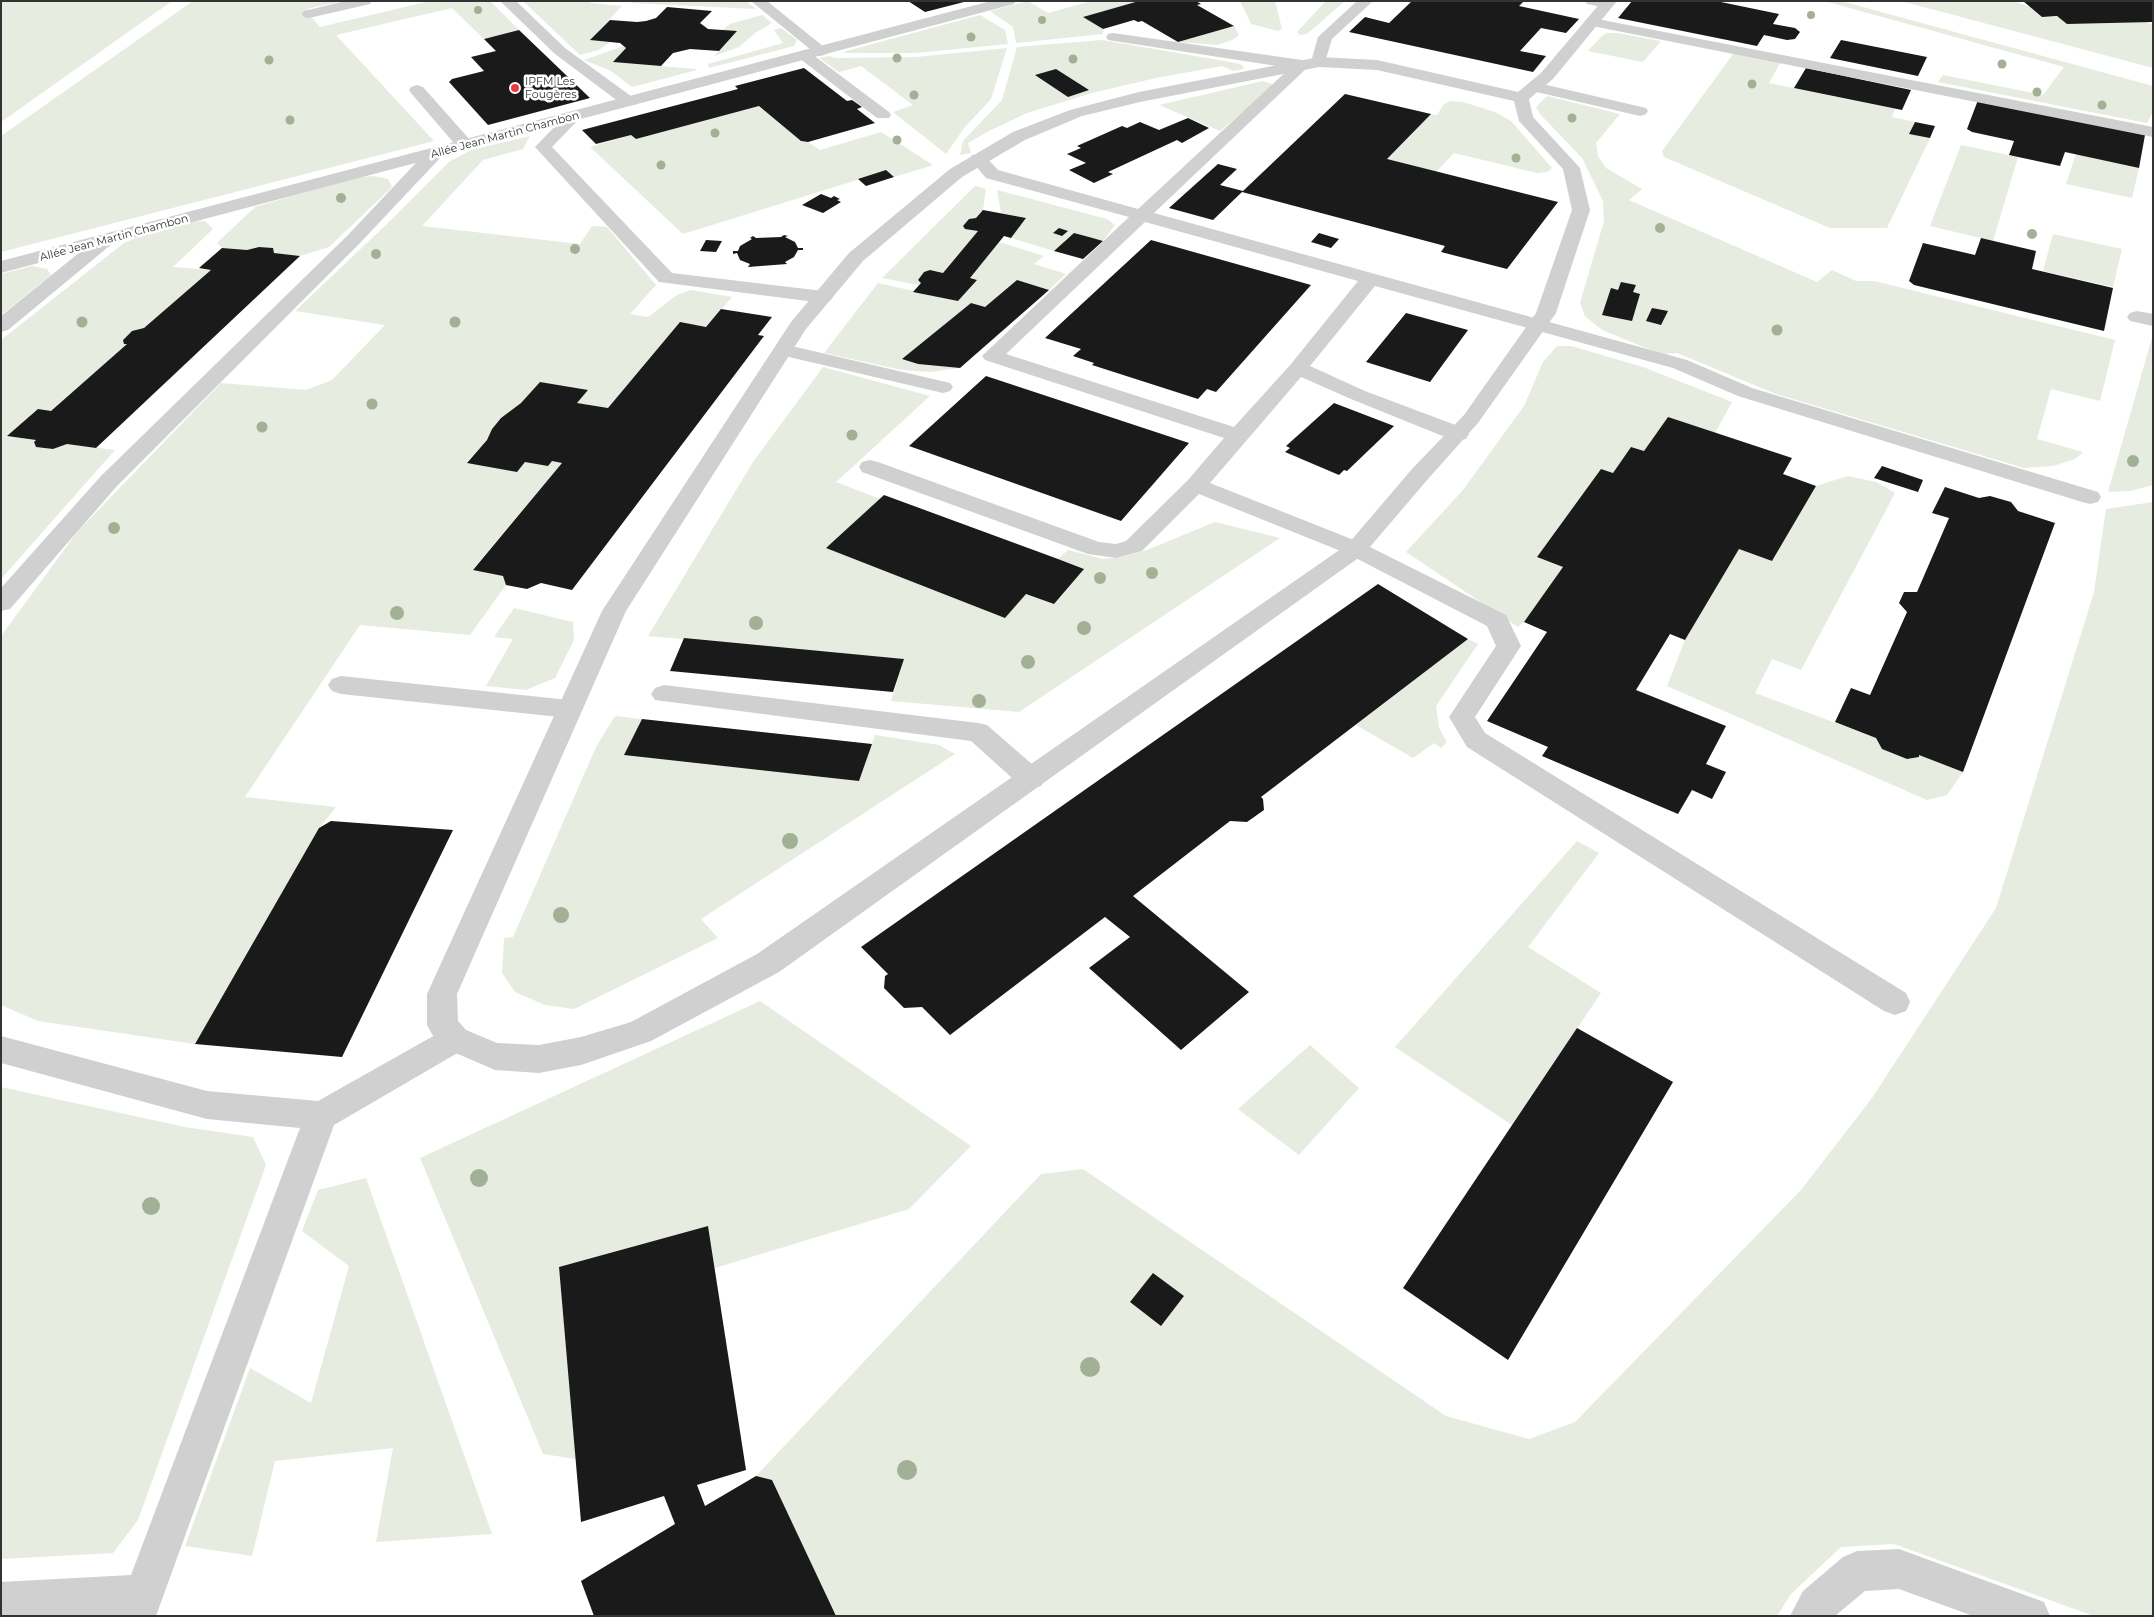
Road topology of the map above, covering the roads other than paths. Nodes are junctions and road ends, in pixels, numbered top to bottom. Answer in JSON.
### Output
{"nodes":[{"id":1,"x":365,"y":1,"type":"edge"},
{"id":2,"x":507,"y":1,"type":"edge"},
{"id":3,"x":758,"y":1,"type":"edge"},
{"id":4,"x":1009,"y":1,"type":"edge"},
{"id":5,"x":1366,"y":1,"type":"edge"},
{"id":6,"x":1603,"y":2,"type":"edge"},
{"id":7,"x":309,"y":14,"type":"dead end"},
{"id":8,"x":1592,"y":22,"type":"junction"},
{"id":9,"x":1113,"y":37,"type":"dead end"},
{"id":10,"x":821,"y":51,"type":"junction"},
{"id":11,"x":804,"y":56,"type":"junction"},
{"id":12,"x":1310,"y":63,"type":"junction"},
{"id":13,"x":417,"y":90,"type":"dead end"},
{"id":14,"x":1528,"y":93,"type":"junction"},
{"id":15,"x":629,"y":102,"type":"junction"},
{"id":16,"x":1640,"y":111,"type":"dead end"},
{"id":17,"x":883,"y":115,"type":"dead end"},
{"id":18,"x":573,"y":117,"type":"junction"},
{"id":19,"x":2153,"y":132,"type":"edge"},
{"id":20,"x":465,"y":145,"type":"junction"},
{"id":21,"x":435,"y":153,"type":"junction"},
{"id":22,"x":978,"y":160,"type":"junction"},
{"id":23,"x":1141,"y":215,"type":"junction"},
{"id":24,"x":107,"y":239,"type":"junction"},
{"id":25,"x":1,"y":267,"type":"edge"},
{"id":26,"x":1370,"y":280,"type":"junction"},
{"id":27,"x":823,"y":297,"type":"junction"},
{"id":28,"x":1,"y":326,"type":"edge"},
{"id":29,"x":1538,"y":326,"type":"junction"},
{"id":30,"x":783,"y":350,"type":"junction"},
{"id":31,"x":1298,"y":368,"type":"junction"},
{"id":32,"x":942,"y":387,"type":"dead end"},
{"id":33,"x":1458,"y":434,"type":"junction"},
{"id":34,"x":1238,"y":435,"type":"junction"},
{"id":35,"x":870,"y":468,"type":"dead end"},
{"id":36,"x":1196,"y":485,"type":"junction"},
{"id":37,"x":2090,"y":497,"type":"dead end"},
{"id":38,"x":1356,"y":549,"type":"junction"},
{"id":39,"x":1,"y":603,"type":"edge"},
{"id":40,"x":341,"y":685,"type":"dead end"},
{"id":41,"x":664,"y":694,"type":"dead end"},
{"id":42,"x":569,"y":709,"type":"junction"},
{"id":43,"x":1031,"y":779,"type":"junction"},
{"id":44,"x":1894,"y":1002,"type":"dead end"},
{"id":45,"x":455,"y":1039,"type":"junction"},
{"id":46,"x":1,"y":1049,"type":"edge"},
{"id":47,"x":321,"y":1116,"type":"junction"},
{"id":48,"x":1,"y":1602,"type":"edge"},
{"id":49,"x":140,"y":1605,"type":"edge"},
{"id":50,"x":1810,"y":1616,"type":"edge"},
{"id":51,"x":2030,"y":1616,"type":"edge"}],
"edges":[{"from":1,"to":7,"type":"street"},
{"from":2,"to":15,"type":"street"},
{"from":3,"to":10,"type":"street"},
{"from":4,"to":10,"type":"street","name":"Allée Jean Martin Chambon"},
{"from":5,"to":12,"type":"street"},
{"from":6,"to":8,"type":"street"},
{"from":8,"to":14,"type":"street"},
{"from":8,"to":19,"type":"street"},
{"from":9,"to":12,"type":"street"},
{"from":10,"to":11,"type":"street","name":"Allée Jean Martin Chambon"},
{"from":11,"to":15,"type":"street","name":"Allée Jean Martin Chambon"},
{"from":11,"to":17,"type":"street"},
{"from":12,"to":14,"type":"street"},
{"from":12,"to":22,"type":"street"},
{"from":12,"to":23,"type":"street"},
{"from":13,"to":20,"type":"street"},
{"from":14,"to":16,"type":"street"},
{"from":14,"to":29,"type":"street"},
{"from":15,"to":18,"type":"street","name":"Allée Jean Martin Chambon"},
{"from":18,"to":20,"type":"street","name":"Allée Jean Martin Chambon"},
{"from":18,"to":27,"type":"street"},
{"from":20,"to":21,"type":"street","name":"Allée Jean Martin Chambon"},
{"from":21,"to":24,"type":"street","name":"Allée Jean Martin Chambon"},
{"from":21,"to":39,"type":"street"},
{"from":22,"to":23,"type":"street"},
{"from":22,"to":27,"type":"street"},
{"from":23,"to":26,"type":"street"},
{"from":23,"to":34,"type":"street"},
{"from":24,"to":25,"type":"street","name":"Allée Jean Martin Chambon"},
{"from":24,"to":28,"type":"street"},
{"from":26,"to":29,"type":"street"},
{"from":26,"to":31,"type":"street"},
{"from":27,"to":30,"type":"street"},
{"from":29,"to":33,"type":"street"},
{"from":29,"to":37,"type":"street"},
{"from":30,"to":32,"type":"street"},
{"from":30,"to":42,"type":"street"},
{"from":31,"to":33,"type":"street"},
{"from":31,"to":34,"type":"street"},
{"from":33,"to":38,"type":"street"},
{"from":34,"to":36,"type":"street"},
{"from":35,"to":36,"type":"street"},
{"from":36,"to":38,"type":"street"},
{"from":38,"to":43,"type":"street"},
{"from":38,"to":44,"type":"street"},
{"from":40,"to":42,"type":"street"},
{"from":41,"to":43,"type":"street"},
{"from":42,"to":45,"type":"street"},
{"from":43,"to":45,"type":"street"},
{"from":45,"to":47,"type":"street"},
{"from":46,"to":47,"type":"street"},
{"from":47,"to":49,"type":"street"},
{"from":48,"to":49,"type":"street"},
{"from":50,"to":51,"type":"street"}]}
